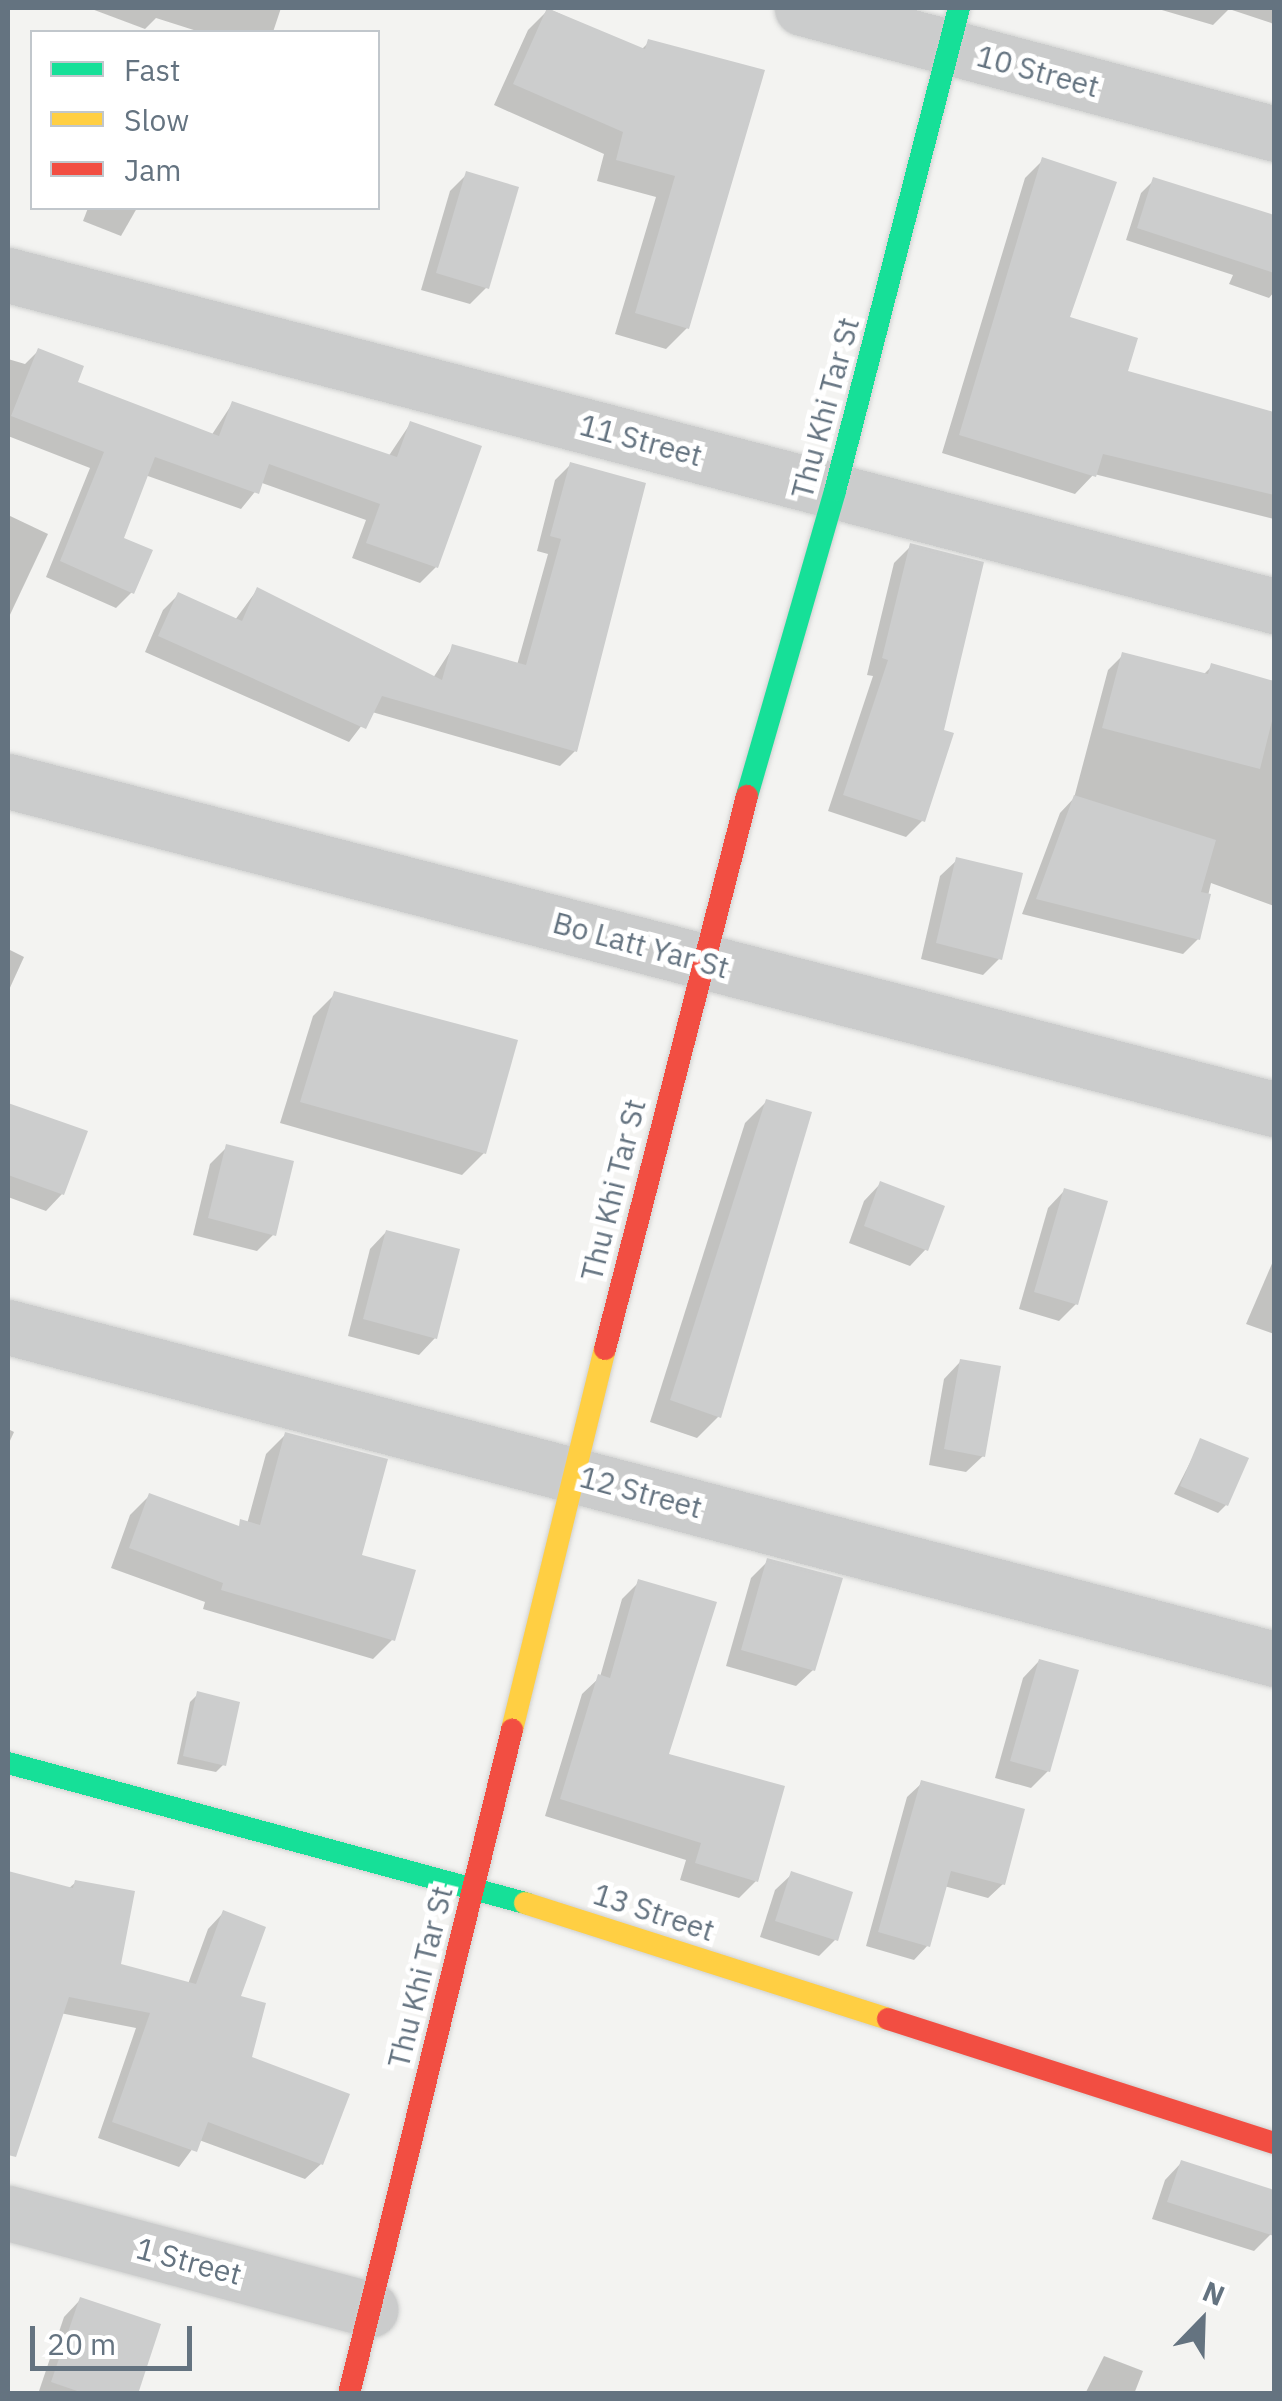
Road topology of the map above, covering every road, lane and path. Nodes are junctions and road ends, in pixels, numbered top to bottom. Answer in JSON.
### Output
{"nodes":[{"id":1,"x":802,"y":8,"type":"edge"},
{"id":2,"x":954,"y":27,"type":"edge"},
{"id":3,"x":1274,"y":134,"type":"edge"},
{"id":4,"x":8,"y":274,"type":"edge"},
{"id":5,"x":835,"y":491,"type":"junction"},
{"id":6,"x":1274,"y":606,"type":"edge"},
{"id":7,"x":8,"y":781,"type":"edge"},
{"id":8,"x":700,"y":960,"type":"junction"},
{"id":9,"x":1274,"y":1109,"type":"edge"},
{"id":10,"x":8,"y":1326,"type":"edge"},
{"id":11,"x":574,"y":1474,"type":"junction"},
{"id":12,"x":1274,"y":1659,"type":"edge"},
{"id":13,"x":8,"y":1763,"type":"edge"},
{"id":14,"x":473,"y":1886,"type":"junction"},
{"id":15,"x":1274,"y":2142,"type":"edge"},
{"id":16,"x":8,"y":2213,"type":"edge"},
{"id":17,"x":370,"y":2310,"type":"junction"},
{"id":18,"x":349,"y":2394,"type":"edge"}],
"edges":[{"from":1,"to":2,"type":"street","name":"10 Street"},
{"from":2,"to":3,"type":"street","name":"10 Street"},
{"from":2,"to":5,"type":"street","name":"Thu Khi Tar St"},
{"from":4,"to":5,"type":"street","name":"11 Street"},
{"from":5,"to":6,"type":"street","name":"11 Street"},
{"from":5,"to":8,"type":"street","name":"Thu Khi Tar St"},
{"from":7,"to":8,"type":"street","name":"Bo Latt Yar St"},
{"from":8,"to":9,"type":"street","name":"Bo Latt Yar St"},
{"from":8,"to":11,"type":"street","name":"Thu Khi Tar St"},
{"from":10,"to":11,"type":"street","name":"12 Street"},
{"from":11,"to":12,"type":"street","name":"12 Street"},
{"from":11,"to":14,"type":"street","name":"Thu Khi Tar St"},
{"from":13,"to":14,"type":"street","name":"13 Street"},
{"from":14,"to":15,"type":"street","name":"13 Street"},
{"from":14,"to":17,"type":"street","name":"Thu Khi Tar St"},
{"from":16,"to":17,"type":"street","name":"1 Street"},
{"from":17,"to":18,"type":"street","name":"Thu Khi Tar St"}]}
